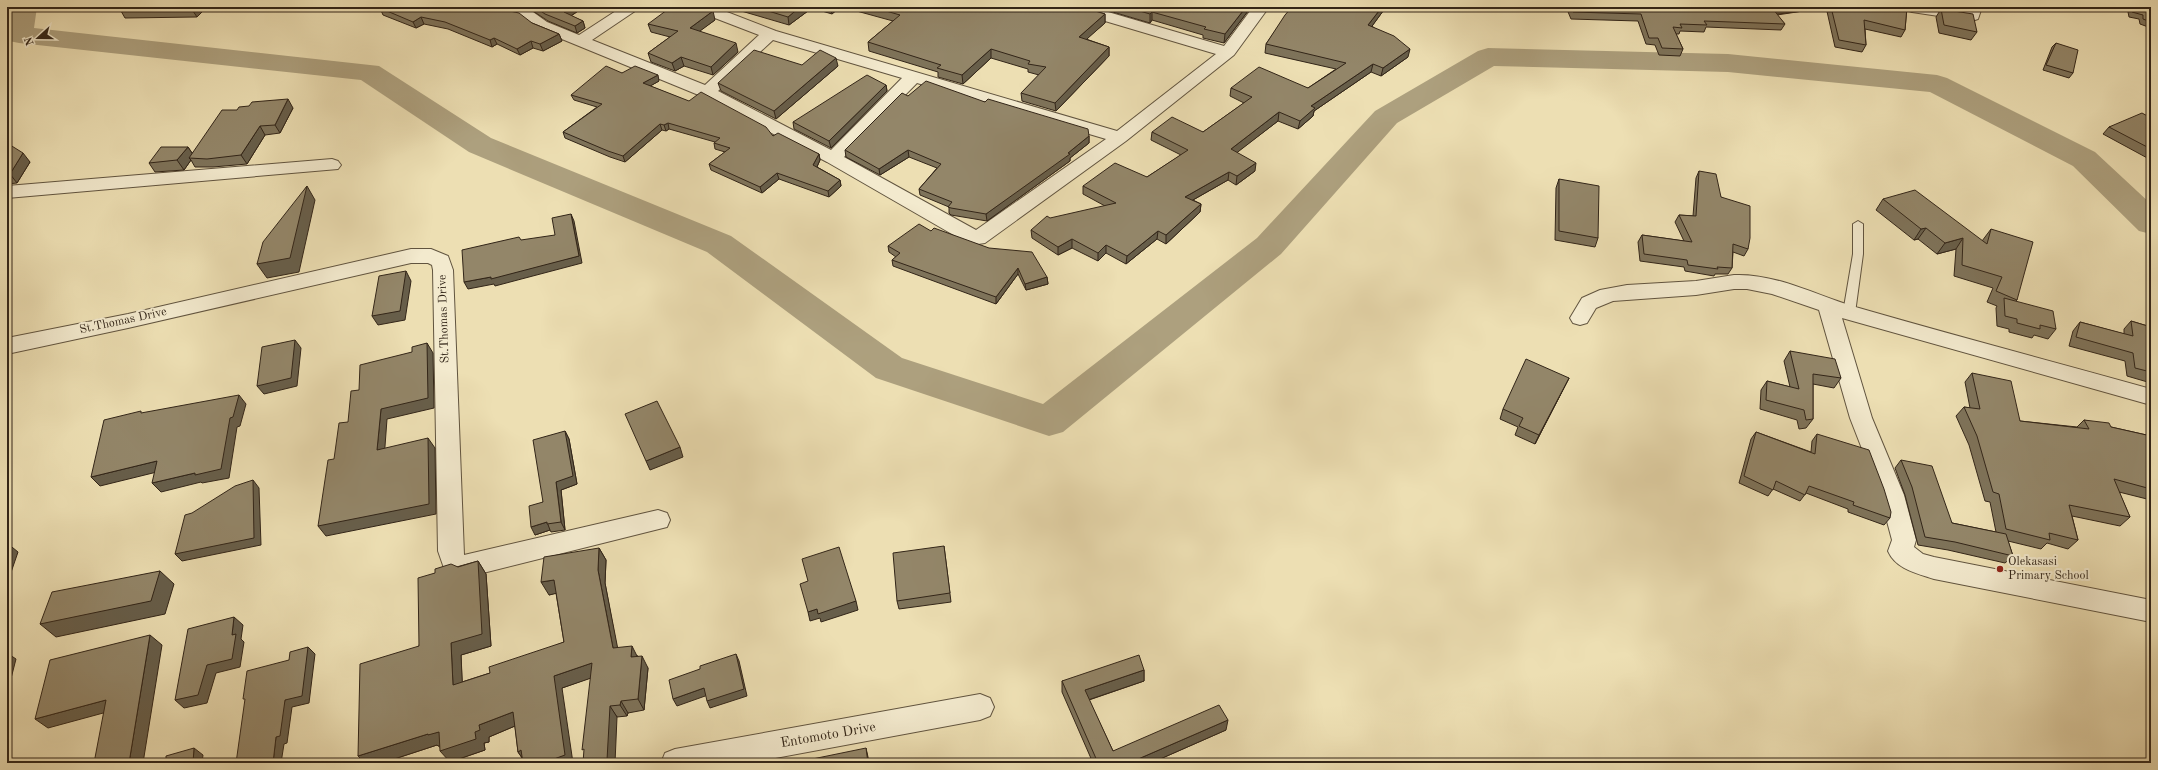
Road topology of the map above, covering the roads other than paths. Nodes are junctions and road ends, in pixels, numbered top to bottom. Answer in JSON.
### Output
{"nodes":[{"id":1,"x":505,"y":7,"type":"edge"},
{"id":2,"x":634,"y":7,"type":"edge"},
{"id":3,"x":700,"y":7,"type":"edge"},
{"id":4,"x":1074,"y":7,"type":"edge"},
{"id":5,"x":1262,"y":7,"type":"edge"},
{"id":6,"x":1912,"y":7,"type":"edge"},
{"id":7,"x":1974,"y":7,"type":"edge"},
{"id":8,"x":770,"y":34,"type":"junction"},
{"id":9,"x":580,"y":41,"type":"junction"},
{"id":10,"x":1228,"y":52,"type":"junction"},
{"id":11,"x":912,"y":77,"type":"junction"},
{"id":12,"x":707,"y":92,"type":"junction"},
{"id":13,"x":1120,"y":137,"type":"junction"},
{"id":14,"x":833,"y":158,"type":"junction"},
{"id":15,"x":332,"y":165,"type":"dead end"},
{"id":16,"x":7,"y":192,"type":"edge"},
{"id":17,"x":1858,"y":224,"type":"dead end"},
{"id":18,"x":1839,"y":310,"type":"junction"},
{"id":19,"x":1580,"y":318,"type":"dead end"},
{"id":20,"x":7,"y":346,"type":"edge"},
{"id":21,"x":2151,"y":397,"type":"edge"},
{"id":22,"x":658,"y":520,"type":"dead end"},
{"id":23,"x":2151,"y":611,"type":"edge"},
{"id":24,"x":980,"y":707,"type":"dead end"},
{"id":25,"x":675,"y":763,"type":"edge"}],
"edges":[{"from":1,"to":9,"type":"street"},
{"from":2,"to":9,"type":"street"},
{"from":3,"to":8,"type":"street"},
{"from":4,"to":10,"type":"street"},
{"from":5,"to":10,"type":"street"},
{"from":6,"to":7,"type":"street"},
{"from":8,"to":11,"type":"street"},
{"from":8,"to":12,"type":"street"},
{"from":9,"to":12,"type":"street"},
{"from":10,"to":13,"type":"street"},
{"from":11,"to":13,"type":"street"},
{"from":11,"to":14,"type":"street"},
{"from":12,"to":14,"type":"street"},
{"from":13,"to":14,"type":"street"},
{"from":15,"to":16,"type":"street"},
{"from":17,"to":18,"type":"lane"},
{"from":18,"to":19,"type":"street"},
{"from":18,"to":21,"type":"street"},
{"from":18,"to":23,"type":"street"},
{"from":20,"to":22,"type":"street","name":"St.Thomas Drive"},
{"from":24,"to":25,"type":"street","name":"Entomoto Drive"}]}
